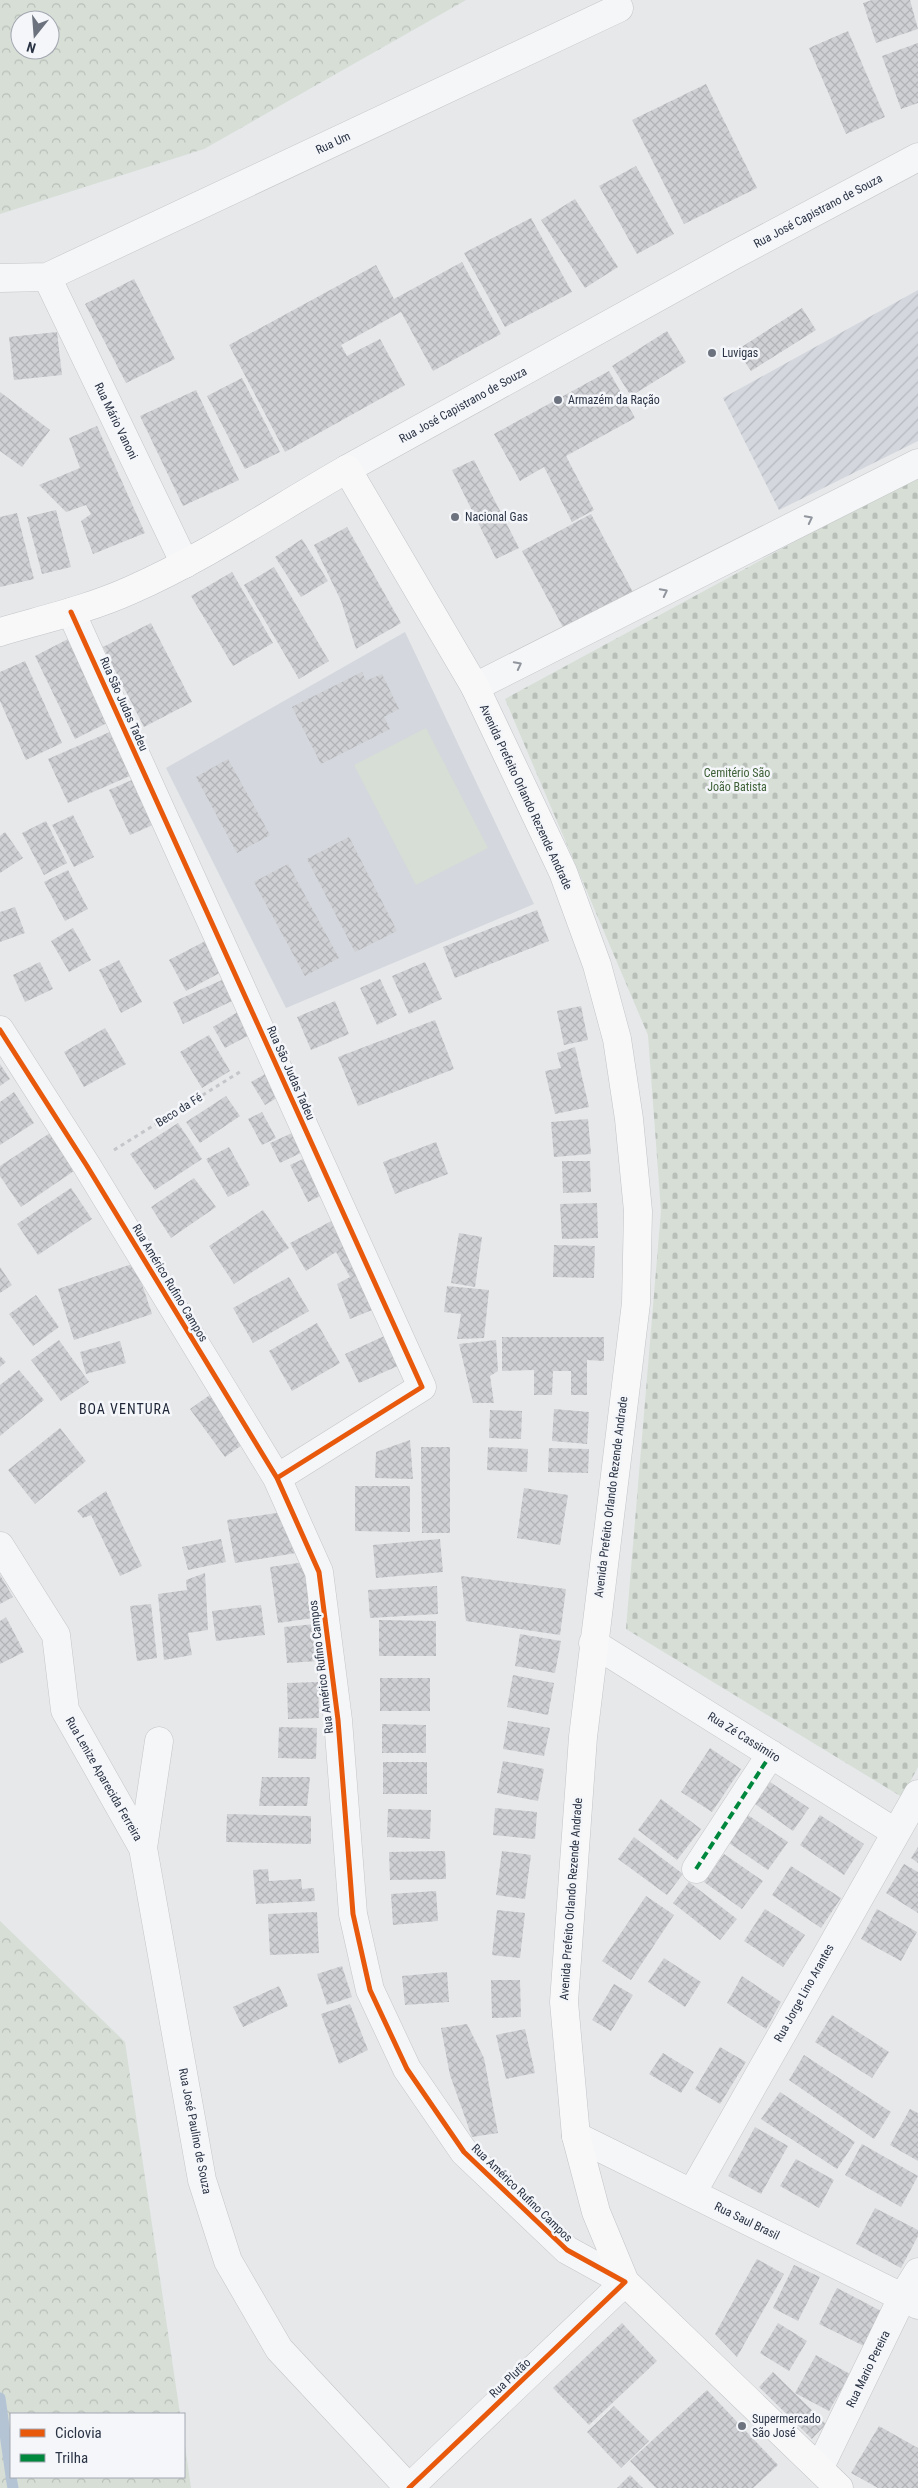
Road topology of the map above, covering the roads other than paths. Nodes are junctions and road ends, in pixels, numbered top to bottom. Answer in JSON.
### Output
{"nodes":[{"id":1,"x":619,"y":8,"type":"dead end"},
{"id":2,"x":918,"y":157,"type":"edge"},
{"id":3,"x":47,"y":277,"type":"junction"},
{"id":4,"x":0,"y":278,"type":"edge"},
{"id":5,"x":918,"y":463,"type":"edge"},
{"id":6,"x":347,"y":469,"type":"junction"},
{"id":7,"x":185,"y":564,"type":"junction"},
{"id":8,"x":71,"y":612,"type":"junction"},
{"id":9,"x":0,"y":632,"type":"edge"},
{"id":10,"x":475,"y":687,"type":"junction"},
{"id":11,"x":0,"y":1030,"type":"edge"},
{"id":12,"x":277,"y":1478,"type":"junction"},
{"id":13,"x":0,"y":1546,"type":"edge"},
{"id":14,"x":593,"y":1643,"type":"junction"},
{"id":15,"x":159,"y":1741,"type":"dead end"},
{"id":16,"x":771,"y":1754,"type":"junction"},
{"id":17,"x":918,"y":1794,"type":"edge"},
{"id":18,"x":895,"y":1832,"type":"junction"},
{"id":19,"x":144,"y":1848,"type":"junction"},
{"id":20,"x":696,"y":1868,"type":"dead end"},
{"id":21,"x":576,"y":2136,"type":"junction"},
{"id":22,"x":692,"y":2193,"type":"junction"},
{"id":23,"x":918,"y":2272,"type":"edge"},
{"id":24,"x":625,"y":2282,"type":"junction"},
{"id":25,"x":910,"y":2302,"type":"edge"},
{"id":26,"x":820,"y":2467,"type":"junction"},
{"id":27,"x":409,"y":2488,"type":"edge"},
{"id":28,"x":839,"y":2488,"type":"edge"}],
"edges":[{"from":1,"to":3,"type":"street","name":"Rua Um"},
{"from":2,"to":6,"type":"street","name":"Rua José Capistrano de Souza"},
{"from":3,"to":4,"type":"street"},
{"from":3,"to":7,"type":"street","name":"Rua Mário Vanoni"},
{"from":10,"to":5,"type":"street","one_way":true},
{"from":6,"to":7,"type":"main road","name":"Rua José Capistrano de Souza"},
{"from":6,"to":10,"type":"main road","name":"Avenida Prefeito Orlando Rezende Andrade"},
{"from":7,"to":8,"type":"main road","name":"Rua José Capistrano de Souza"},
{"from":8,"to":9,"type":"main road","name":"Rua José Capistrano de Souza"},
{"from":8,"to":12,"type":"street","name":"Rua São Judas Tadeu"},
{"from":10,"to":14,"type":"main road","name":"Avenida Prefeito Orlando Rezende Andrade"},
{"from":11,"to":12,"type":"street","name":"Rua Américo Rufino Campos"},
{"from":12,"to":24,"type":"street","name":"Rua Américo Rufino Campos"},
{"from":13,"to":19,"type":"street","name":"Rua Lenize Aparecida Ferreira"},
{"from":14,"to":16,"type":"street","name":"Rua Zé Cassimiro"},
{"from":14,"to":21,"type":"main road","name":"Avenida Prefeito Orlando Rezende Andrade"},
{"from":15,"to":19,"type":"street","name":"Rua José Paulino de Souza"},
{"from":16,"to":18,"type":"street","name":"Rua Zé Cassimiro"},
{"from":16,"to":20,"type":"street"},
{"from":17,"to":18,"type":"street","name":"Rua Jorge Lino Arantes"},
{"from":18,"to":22,"type":"street","name":"Rua Jorge Lino Arantes"},
{"from":19,"to":27,"type":"street","name":"Rua José Paulino de Souza"},
{"from":21,"to":22,"type":"street","name":"Rua Saul Brasil"},
{"from":21,"to":24,"type":"main road","name":"Avenida Prefeito Orlando Rezende Andrade"},
{"from":22,"to":25,"type":"street","name":"Rua Saul Brasil"},
{"from":23,"to":25,"type":"street","name":"Rua Mario Pereira"},
{"from":24,"to":26,"type":"main road","name":"Avenida Prefeito Orlando Rezende Andrade"},
{"from":24,"to":27,"type":"street","name":"Rua Plutão"},
{"from":25,"to":26,"type":"street","name":"Rua Mario Pereira"},
{"from":26,"to":28,"type":"main road","name":"Avenida Prefeito Orlando Rezende Andrade"}]}
